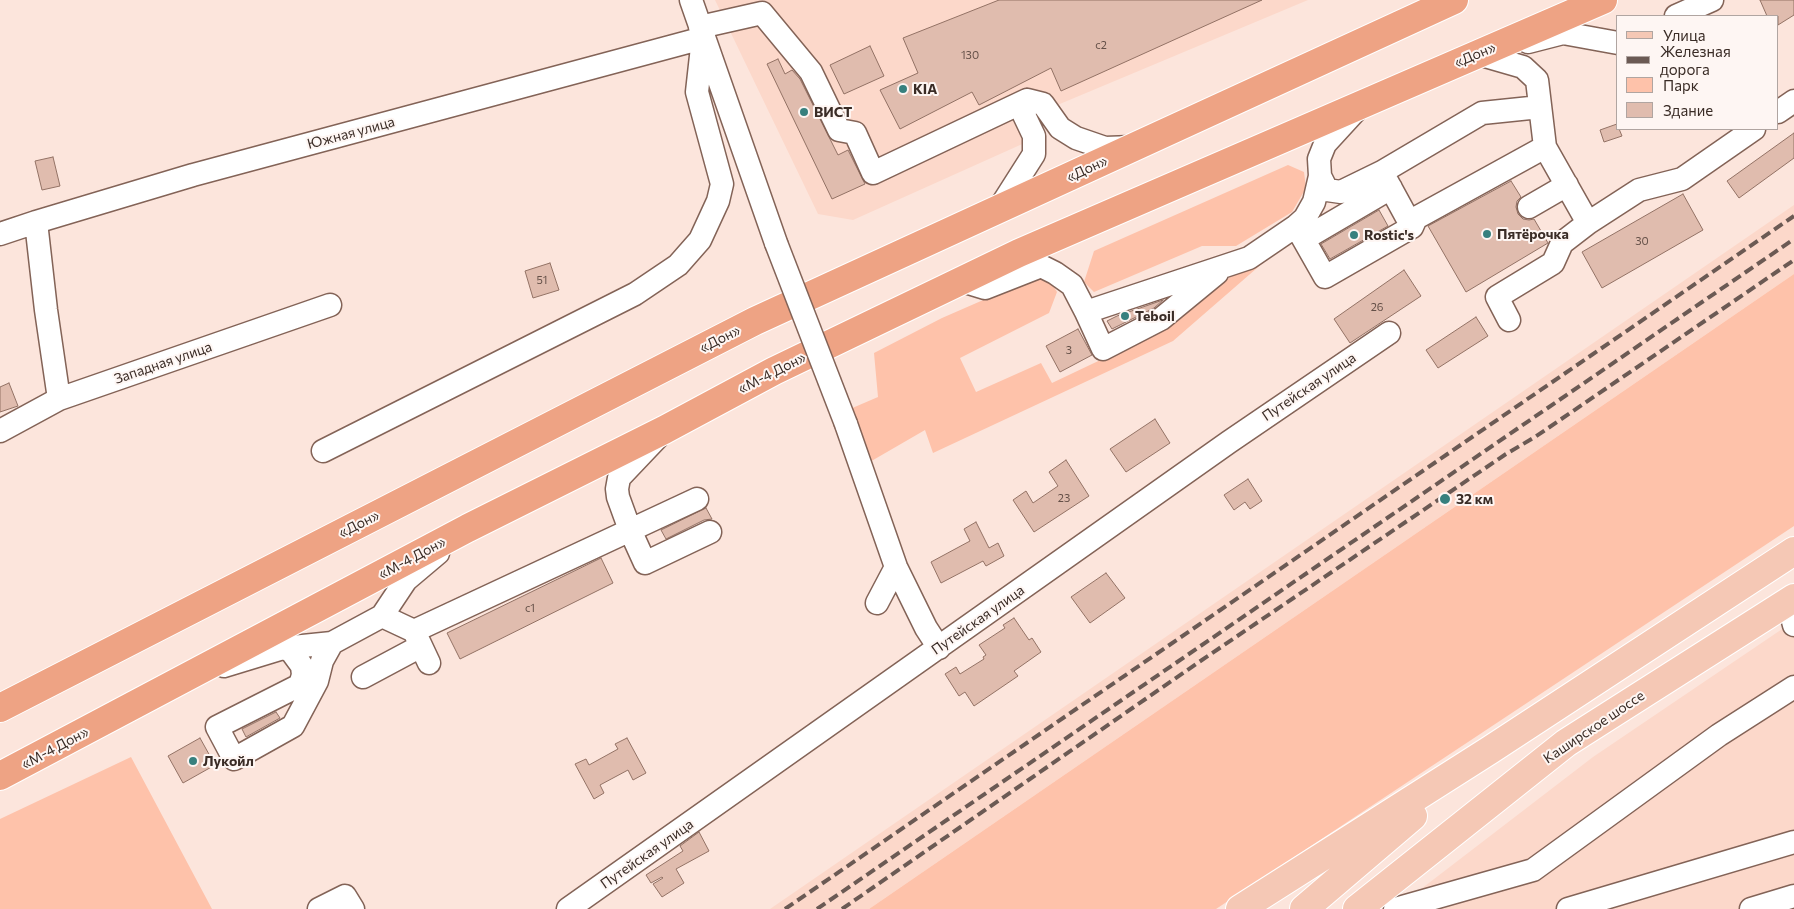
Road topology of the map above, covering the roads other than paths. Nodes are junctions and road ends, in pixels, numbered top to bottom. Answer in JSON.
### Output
{"nodes":[{"id":1,"x":692,"y":0,"type":"edge"},
{"id":2,"x":1454,"y":0,"type":"edge"},
{"id":3,"x":1603,"y":0,"type":"edge"},
{"id":4,"x":1712,"y":0,"type":"edge"},
{"id":5,"x":1678,"y":15,"type":"edge"},
{"id":6,"x":702,"y":32,"type":"junction"},
{"id":7,"x":1616,"y":43,"type":"edge"},
{"id":8,"x":1478,"y":54,"type":"junction"},
{"id":9,"x":1027,"y":100,"type":"junction"},
{"id":10,"x":1794,"y":101,"type":"edge"},
{"id":11,"x":1361,"y":105,"type":"junction"},
{"id":12,"x":1540,"y":107,"type":"junction"},
{"id":13,"x":1779,"y":111,"type":"edge"},
{"id":14,"x":1753,"y":130,"type":"edge"},
{"id":15,"x":1134,"y":147,"type":"junction"},
{"id":16,"x":1545,"y":147,"type":"junction"},
{"id":17,"x":1320,"y":176,"type":"junction"},
{"id":18,"x":1386,"y":180,"type":"junction"},
{"id":19,"x":1567,"y":185,"type":"junction"},
{"id":20,"x":1529,"y":207,"type":"dead end"},
{"id":21,"x":999,"y":209,"type":"junction"},
{"id":22,"x":36,"y":222,"type":"junction"},
{"id":23,"x":1588,"y":223,"type":"junction"},
{"id":24,"x":1412,"y":228,"type":"junction"},
{"id":25,"x":1300,"y":232,"type":"junction"},
{"id":26,"x":0,"y":234,"type":"edge"},
{"id":27,"x":1227,"y":265,"type":"junction"},
{"id":28,"x":962,"y":281,"type":"junction"},
{"id":29,"x":330,"y":304,"type":"dead end"},
{"id":30,"x":1086,"y":312,"type":"junction"},
{"id":31,"x":1509,"y":320,"type":"dead end"},
{"id":32,"x":1389,"y":333,"type":"dead end"},
{"id":33,"x":828,"y":345,"type":"joint"},
{"id":34,"x":59,"y":400,"type":"junction"},
{"id":35,"x":664,"y":430,"type":"junction"},
{"id":36,"x":0,"y":431,"type":"edge"},
{"id":37,"x":323,"y":451,"type":"dead end"},
{"id":38,"x":697,"y":499,"type":"dead end"},
{"id":39,"x":468,"y":528,"type":"junction"},
{"id":40,"x":630,"y":530,"type":"junction"},
{"id":41,"x":710,"y":532,"type":"dead end"},
{"id":42,"x":1794,"y":551,"type":"edge"},
{"id":43,"x":896,"y":567,"type":"junction"},
{"id":44,"x":877,"y":604,"type":"dead end"},
{"id":45,"x":1792,"y":608,"type":"edge"},
{"id":46,"x":382,"y":616,"type":"junction"},
{"id":47,"x":332,"y":643,"type":"junction"},
{"id":48,"x":421,"y":647,"type":"junction"},
{"id":49,"x":283,"y":648,"type":"junction"},
{"id":50,"x":939,"y":648,"type":"junction"},
{"id":51,"x":194,"y":674,"type":"junction"},
{"id":52,"x":363,"y":677,"type":"dead end"},
{"id":53,"x":1794,"y":687,"type":"edge"},
{"id":54,"x":0,"y":708,"type":"edge"},
{"id":55,"x":1490,"y":750,"type":"junction"},
{"id":56,"x":0,"y":776,"type":"edge"},
{"id":57,"x":1794,"y":842,"type":"edge"},
{"id":58,"x":1794,"y":896,"type":"edge"},
{"id":59,"x":319,"y":909,"type":"edge"},
{"id":60,"x":353,"y":909,"type":"edge"},
{"id":61,"x":568,"y":909,"type":"edge"},
{"id":62,"x":1240,"y":909,"type":"edge"},
{"id":63,"x":1304,"y":909,"type":"edge"},
{"id":64,"x":1357,"y":909,"type":"edge"},
{"id":65,"x":1395,"y":909,"type":"edge"},
{"id":66,"x":1568,"y":909,"type":"edge"},
{"id":67,"x":1751,"y":909,"type":"edge"}],
"edges":[{"from":1,"to":6,"type":"street"},
{"from":2,"to":15,"type":"highway","name":"«Дон»"},
{"from":3,"to":8,"type":"highway","name":"«Дон»"},
{"from":4,"to":5,"type":"street"},
{"from":6,"to":9,"type":"street","name":"Южная улица"},
{"from":6,"to":22,"type":"street","name":"Южная улица"},
{"from":6,"to":37,"type":"street"},
{"from":6,"to":43,"type":"street","bridge":true},
{"from":7,"to":8,"type":"street"},
{"from":8,"to":11,"type":"highway","name":"«Дон»"},
{"from":8,"to":12,"type":"street"},
{"from":9,"to":15,"type":"street"},
{"from":9,"to":21,"type":"street"},
{"from":10,"to":13,"type":"street"},
{"from":11,"to":17,"type":"street"},
{"from":11,"to":28,"type":"highway","name":"«Дон»"},
{"from":12,"to":16,"type":"street"},
{"from":12,"to":18,"type":"street"},
{"from":14,"to":23,"type":"street"},
{"from":15,"to":21,"type":"highway","name":"«Дон»"},
{"from":16,"to":19,"type":"street"},
{"from":16,"to":24,"type":"street"},
{"from":17,"to":18,"type":"street"},
{"from":17,"to":25,"type":"street"},
{"from":18,"to":24,"type":"street"},
{"from":18,"to":25,"type":"street"},
{"from":19,"to":20,"type":"street"},
{"from":19,"to":23,"type":"street"},
{"from":21,"to":54,"type":"highway","name":"«Дон»"},
{"from":22,"to":26,"type":"street","name":"Южная улица"},
{"from":22,"to":34,"type":"street"},
{"from":23,"to":31,"type":"street"},
{"from":24,"to":25,"type":"street"},
{"from":25,"to":27,"type":"street"},
{"from":27,"to":30,"type":"street"},
{"from":27,"to":30,"type":"street"},
{"from":28,"to":30,"type":"street"},
{"from":28,"to":33,"type":"highway","name":"«Дон»"},
{"from":29,"to":34,"type":"street","name":"Западная улица"},
{"from":32,"to":50,"type":"street","name":"Путейская улица"},
{"from":33,"to":35,"type":"highway","name":"«М-4 Дон»"},
{"from":34,"to":36,"type":"street","name":"Западная улица"},
{"from":35,"to":39,"type":"highway","name":"«М-4 Дон»"},
{"from":35,"to":40,"type":"street"},
{"from":38,"to":40,"type":"street"},
{"from":39,"to":46,"type":"street"},
{"from":39,"to":51,"type":"highway","name":"«М-4 Дон»"},
{"from":40,"to":41,"type":"street"},
{"from":40,"to":48,"type":"street"},
{"from":42,"to":55,"type":"main road"},
{"from":43,"to":44,"type":"street"},
{"from":43,"to":50,"type":"street"},
{"from":45,"to":64,"type":"main road","name":"Каширское шоссе"},
{"from":46,"to":47,"type":"street"},
{"from":46,"to":48,"type":"street"},
{"from":47,"to":49,"type":"street"},
{"from":47,"to":49,"type":"street"},
{"from":48,"to":52,"type":"street"},
{"from":49,"to":51,"type":"street"},
{"from":50,"to":61,"type":"street","name":"Путейская улица"},
{"from":51,"to":56,"type":"highway","name":"«М-4 Дон»"},
{"from":53,"to":65,"type":"street"},
{"from":55,"to":62,"type":"main road"},
{"from":55,"to":63,"type":"main road"},
{"from":57,"to":66,"type":"street"},
{"from":58,"to":67,"type":"street"},
{"from":59,"to":60,"type":"street"}]}
